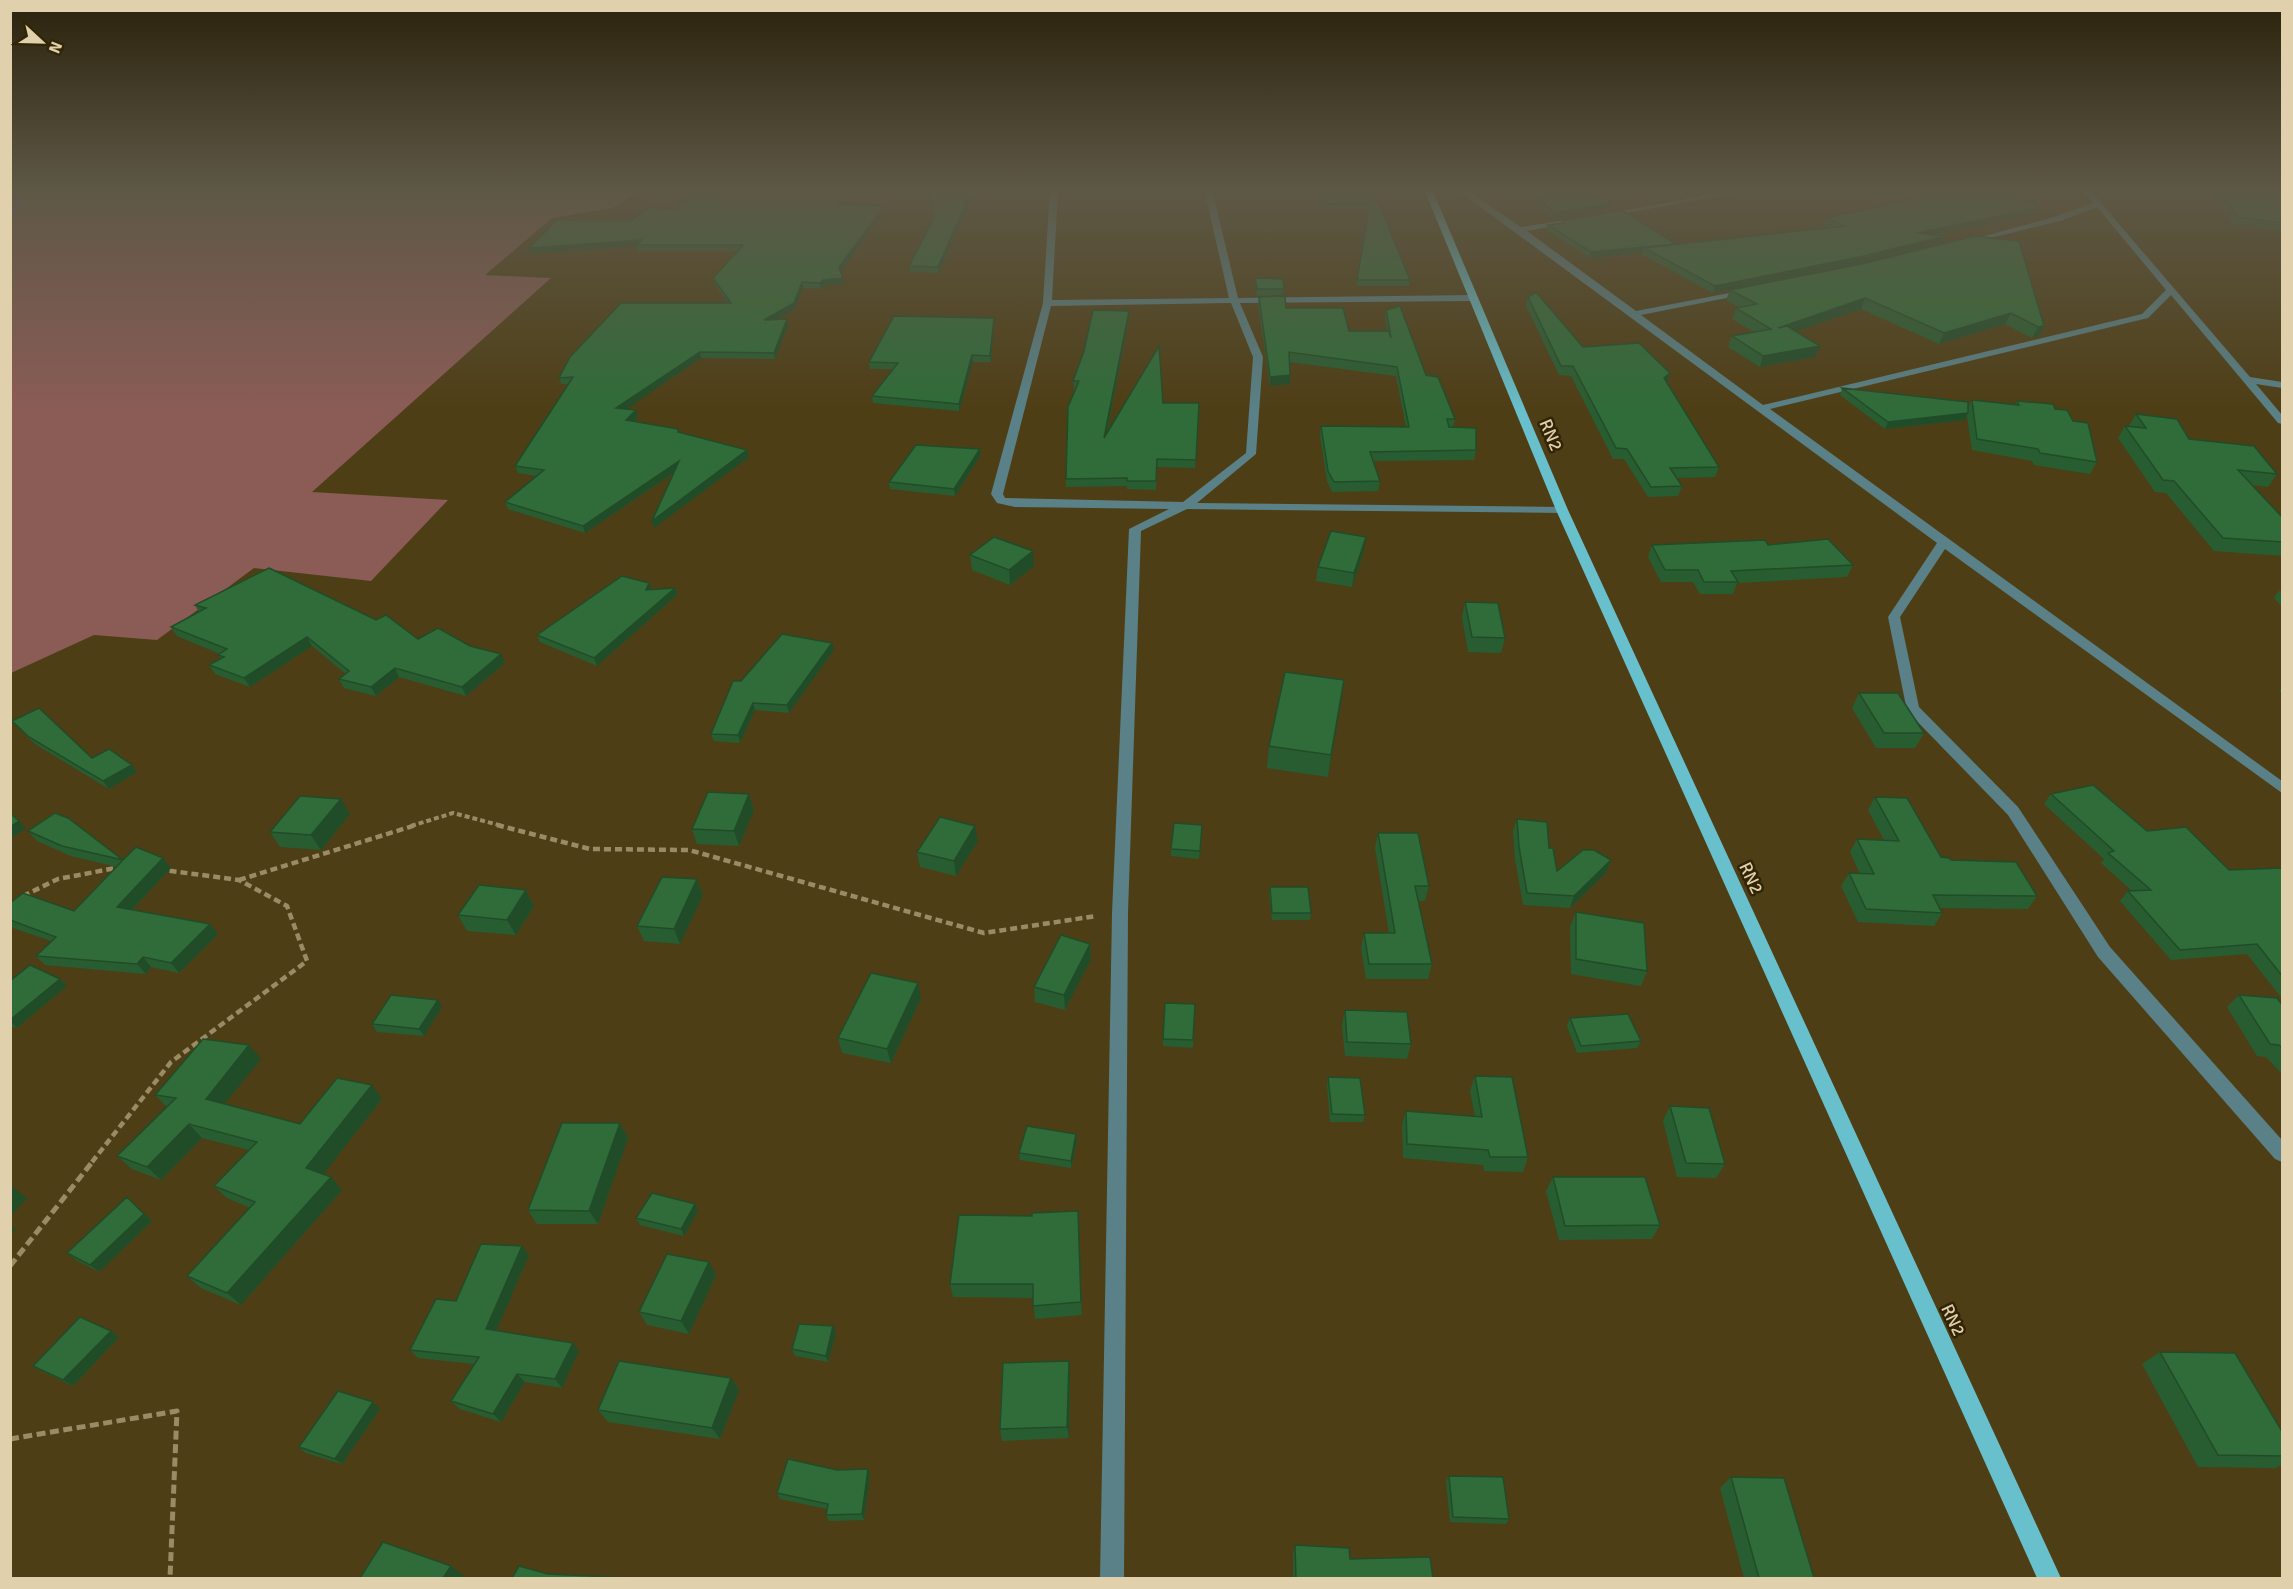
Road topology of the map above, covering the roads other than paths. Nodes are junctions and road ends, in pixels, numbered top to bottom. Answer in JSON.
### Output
{"nodes":[{"id":1,"x":1049,"y":263,"type":"edge"},
{"id":2,"x":1225,"y":263,"type":"edge"},
{"id":3,"x":1458,"y":263,"type":"edge"},
{"id":4,"x":1565,"y":263,"type":"edge"},
{"id":5,"x":2149,"y":263,"type":"edge"},
{"id":6,"x":1759,"y":289,"type":"edge"},
{"id":7,"x":2172,"y":290,"type":"junction"},
{"id":8,"x":1472,"y":298,"type":"junction"},
{"id":9,"x":1234,"y":300,"type":"junction"},
{"id":10,"x":1047,"y":303,"type":"junction"},
{"id":11,"x":1634,"y":314,"type":"junction"},
{"id":12,"x":2248,"y":380,"type":"junction"},
{"id":13,"x":2283,"y":385,"type":"edge"},
{"id":14,"x":1762,"y":408,"type":"junction"},
{"id":15,"x":2283,"y":421,"type":"edge"},
{"id":16,"x":1186,"y":505,"type":"junction"},
{"id":17,"x":1562,"y":510,"type":"junction"},
{"id":18,"x":1943,"y":542,"type":"junction"},
{"id":19,"x":2283,"y":788,"type":"edge"},
{"id":20,"x":2283,"y":1153,"type":"edge"},
{"id":21,"x":1112,"y":1578,"type":"edge"},
{"id":22,"x":2049,"y":1578,"type":"edge"}],
"edges":[{"from":1,"to":10,"type":"street"},
{"from":2,"to":9,"type":"street"},
{"from":3,"to":8,"type":"main road","name":"RN2"},
{"from":4,"to":11,"type":"street"},
{"from":5,"to":7,"type":"street"},
{"from":6,"to":11,"type":"street"},
{"from":7,"to":12,"type":"street"},
{"from":7,"to":14,"type":"street"},
{"from":8,"to":9,"type":"street"},
{"from":8,"to":17,"type":"main road","name":"RN2"},
{"from":9,"to":10,"type":"street"},
{"from":9,"to":16,"type":"street"},
{"from":10,"to":16,"type":"street"},
{"from":11,"to":14,"type":"street"},
{"from":12,"to":13,"type":"street"},
{"from":12,"to":15,"type":"street"},
{"from":14,"to":18,"type":"street"},
{"from":16,"to":17,"type":"street"},
{"from":16,"to":21,"type":"street"},
{"from":17,"to":22,"type":"main road","name":"RN2"},
{"from":18,"to":19,"type":"street"},
{"from":18,"to":20,"type":"street"}]}
